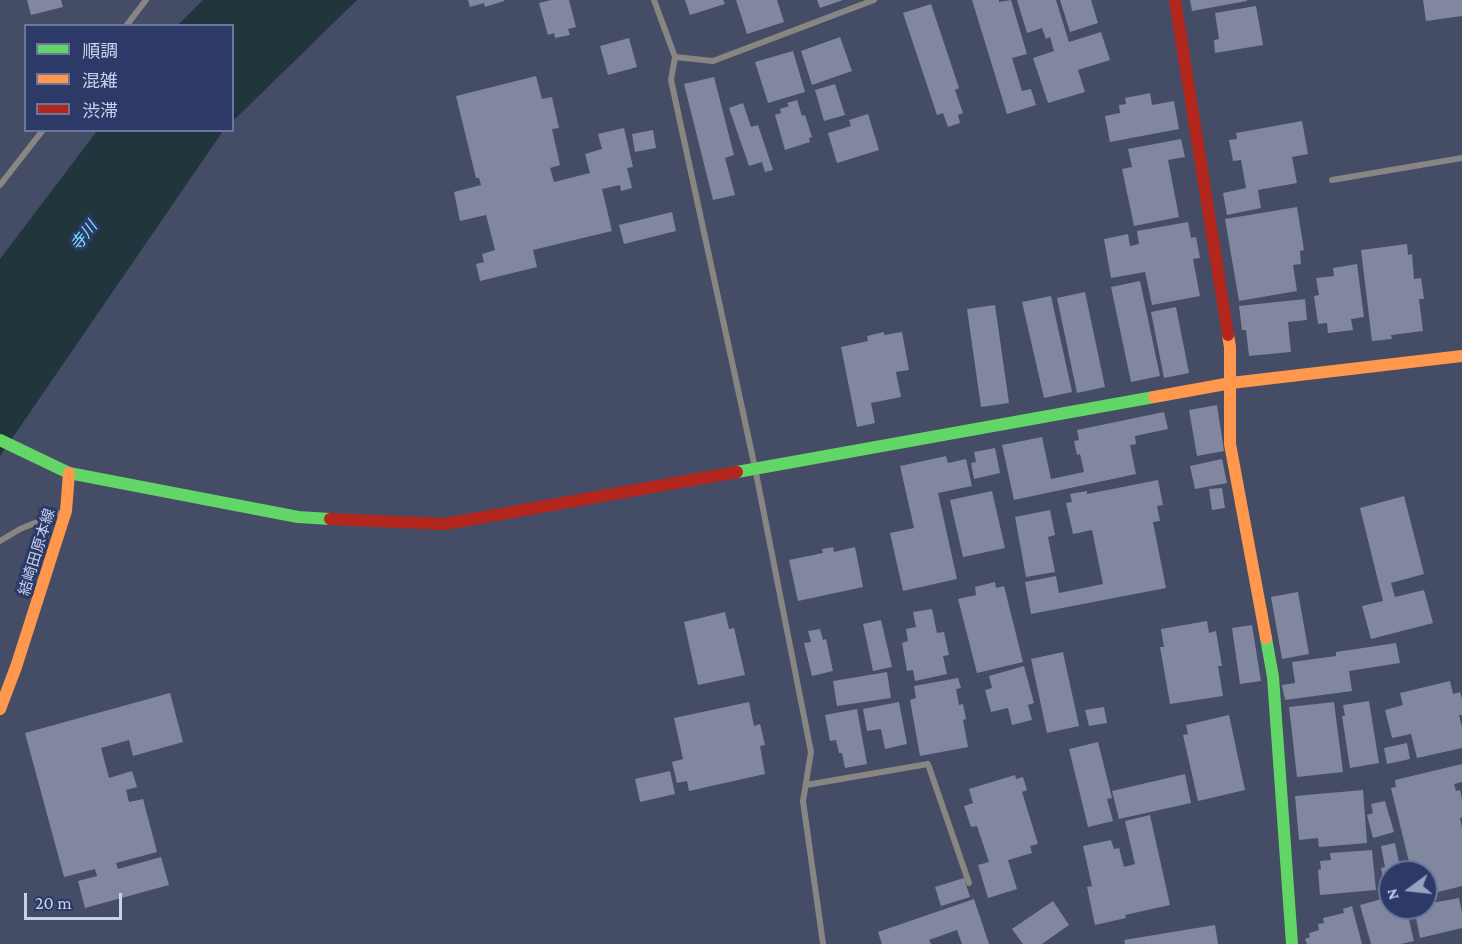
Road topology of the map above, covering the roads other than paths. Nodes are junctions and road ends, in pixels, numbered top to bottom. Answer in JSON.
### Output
{"nodes":[{"id":1,"x":146,"y":0,"type":"edge"},
{"id":2,"x":654,"y":0,"type":"edge"},
{"id":3,"x":874,"y":0,"type":"edge"},
{"id":4,"x":1175,"y":0,"type":"edge"},
{"id":5,"x":128,"y":24,"type":"edge"},
{"id":6,"x":675,"y":57,"type":"junction"},
{"id":7,"x":41,"y":132,"type":"edge"},
{"id":8,"x":1462,"y":158,"type":"edge"},
{"id":9,"x":1332,"y":180,"type":"dead end"},
{"id":10,"x":0,"y":185,"type":"edge"},
{"id":11,"x":1462,"y":356,"type":"edge"},
{"id":12,"x":1231,"y":383,"type":"junction"},
{"id":13,"x":0,"y":440,"type":"edge"},
{"id":14,"x":755,"y":468,"type":"junction"},
{"id":15,"x":69,"y":473,"type":"junction"},
{"id":16,"x":66,"y":510,"type":"junction"},
{"id":17,"x":0,"y":541,"type":"edge"},
{"id":18,"x":0,"y":709,"type":"edge"},
{"id":19,"x":806,"y":785,"type":"junction"},
{"id":20,"x":969,"y":883,"type":"dead end"},
{"id":21,"x":823,"y":944,"type":"edge"},
{"id":22,"x":1292,"y":944,"type":"edge"}],
"edges":[{"from":1,"to":5,"type":"street"},
{"from":2,"to":6,"type":"street"},
{"from":3,"to":6,"type":"street"},
{"from":4,"to":12,"type":"street"},
{"from":6,"to":14,"type":"street"},
{"from":7,"to":10,"type":"street"},
{"from":8,"to":9,"type":"street"},
{"from":11,"to":12,"type":"street"},
{"from":12,"to":14,"type":"street"},
{"from":12,"to":22,"type":"street"},
{"from":13,"to":15,"type":"street"},
{"from":14,"to":15,"type":"street"},
{"from":14,"to":19,"type":"street"},
{"from":15,"to":16,"type":"street","name":"結崎田原本線"},
{"from":16,"to":17,"type":"street"},
{"from":16,"to":18,"type":"street","name":"結崎田原本線"},
{"from":19,"to":20,"type":"street"},
{"from":19,"to":21,"type":"street"}]}
